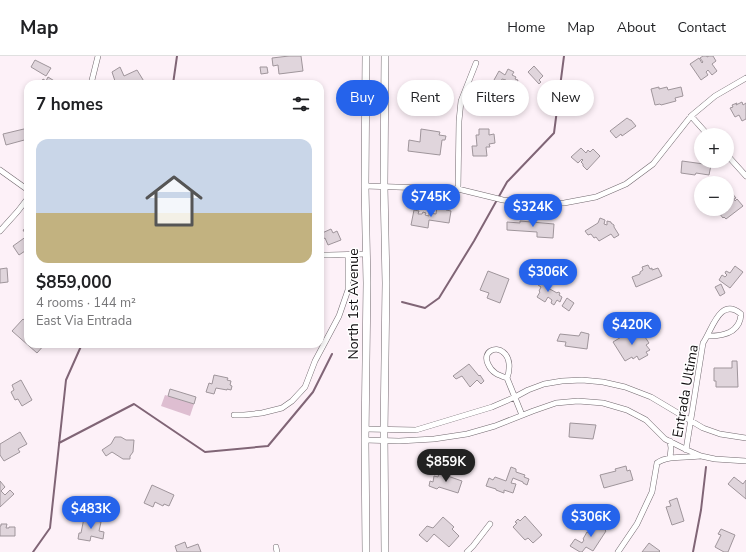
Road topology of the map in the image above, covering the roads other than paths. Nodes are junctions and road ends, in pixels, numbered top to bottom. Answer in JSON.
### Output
{"nodes":[{"id":1,"x":98,"y":56,"type":"edge"},
{"id":2,"x":366,"y":56,"type":"edge"},
{"id":3,"x":385,"y":56,"type":"edge"},
{"id":4,"x":476,"y":63,"type":"dead end"},
{"id":5,"x":746,"y":78,"type":"edge"},
{"id":6,"x":91,"y":80,"type":"edge"},
{"id":7,"x":691,"y":116,"type":"junction"},
{"id":8,"x":702,"y":128,"type":"edge"},
{"id":9,"x":734,"y":163,"type":"edge"},
{"id":10,"x":0,"y":170,"type":"edge"},
{"id":11,"x":746,"y":176,"type":"edge"},
{"id":12,"x":366,"y":186,"type":"junction"},
{"id":13,"x":384,"y":186,"type":"junction"},
{"id":14,"x":24,"y":187,"type":"edge"},
{"id":15,"x":458,"y":189,"type":"junction"},
{"id":16,"x":24,"y":203,"type":"edge"},
{"id":17,"x":0,"y":231,"type":"edge"},
{"id":18,"x":366,"y":254,"type":"junction"},
{"id":19,"x":324,"y":255,"type":"edge"},
{"id":20,"x":348,"y":255,"type":"junction"},
{"id":21,"x":708,"y":336,"type":"junction"},
{"id":22,"x":324,"y":345,"type":"edge"},
{"id":23,"x":322,"y":348,"type":"edge"},
{"id":24,"x":507,"y":378,"type":"junction"},
{"id":25,"x":515,"y":397,"type":"junction"},
{"id":26,"x":234,"y":415,"type":"dead end"},
{"id":27,"x":522,"y":415,"type":"junction"},
{"id":28,"x":691,"y":422,"type":"junction"},
{"id":29,"x":365,"y":429,"type":"junction"},
{"id":30,"x":385,"y":429,"type":"junction"},
{"id":31,"x":746,"y":438,"type":"edge"},
{"id":32,"x":365,"y":440,"type":"junction"},
{"id":33,"x":385,"y":440,"type":"junction"},
{"id":34,"x":670,"y":441,"type":"junction"},
{"id":35,"x":686,"y":450,"type":"junction"},
{"id":36,"x":701,"y":456,"type":"junction"},
{"id":37,"x":670,"y":458,"type":"junction"},
{"id":38,"x":746,"y":461,"type":"edge"},
{"id":39,"x":490,"y":524,"type":"dead end"},
{"id":40,"x":366,"y":552,"type":"edge"},
{"id":41,"x":385,"y":552,"type":"edge"},
{"id":42,"x":467,"y":552,"type":"edge"},
{"id":43,"x":618,"y":552,"type":"edge"}],
"edges":[{"from":1,"to":6,"type":"street"},
{"from":2,"to":12,"type":"main road","name":"North 1st Avenue"},
{"from":3,"to":13,"type":"main road"},
{"from":4,"to":15,"type":"street"},
{"from":5,"to":7,"type":"street"},
{"from":7,"to":8,"type":"street"},
{"from":7,"to":15,"type":"street"},
{"from":9,"to":11,"type":"street"},
{"from":10,"to":14,"type":"street"},
{"from":12,"to":13,"type":"street"},
{"from":12,"to":18,"type":"main road","name":"North 1st Avenue"},
{"from":13,"to":15,"type":"street"},
{"from":13,"to":30,"type":"main road"},
{"from":16,"to":17,"type":"street"},
{"from":18,"to":20,"type":"street"},
{"from":18,"to":29,"type":"main road","name":"North 1st Avenue"},
{"from":19,"to":20,"type":"street"},
{"from":20,"to":22,"type":"street"},
{"from":21,"to":21,"type":"street","name":"Entrada Ultima"},
{"from":21,"to":28,"type":"street","name":"Entrada Ultima"},
{"from":23,"to":26,"type":"street"},
{"from":24,"to":24,"type":"street"},
{"from":24,"to":25,"type":"street"},
{"from":25,"to":27,"type":"street"},
{"from":25,"to":28,"type":"street"},
{"from":25,"to":30,"type":"street"},
{"from":27,"to":33,"type":"street"},
{"from":27,"to":34,"type":"street"},
{"from":28,"to":31,"type":"street"},
{"from":28,"to":35,"type":"street","name":"Entrada Ultima"},
{"from":29,"to":30,"type":"street"},
{"from":29,"to":32,"type":"main road","name":"North 1st Avenue"},
{"from":30,"to":33,"type":"main road"},
{"from":32,"to":33,"type":"street"},
{"from":32,"to":40,"type":"main road","name":"North 1st Avenue"},
{"from":33,"to":41,"type":"main road"},
{"from":34,"to":35,"type":"street"},
{"from":34,"to":37,"type":"street"},
{"from":35,"to":36,"type":"street"},
{"from":36,"to":37,"type":"street"},
{"from":36,"to":38,"type":"street"},
{"from":37,"to":43,"type":"street"},
{"from":39,"to":42,"type":"street"}]}
